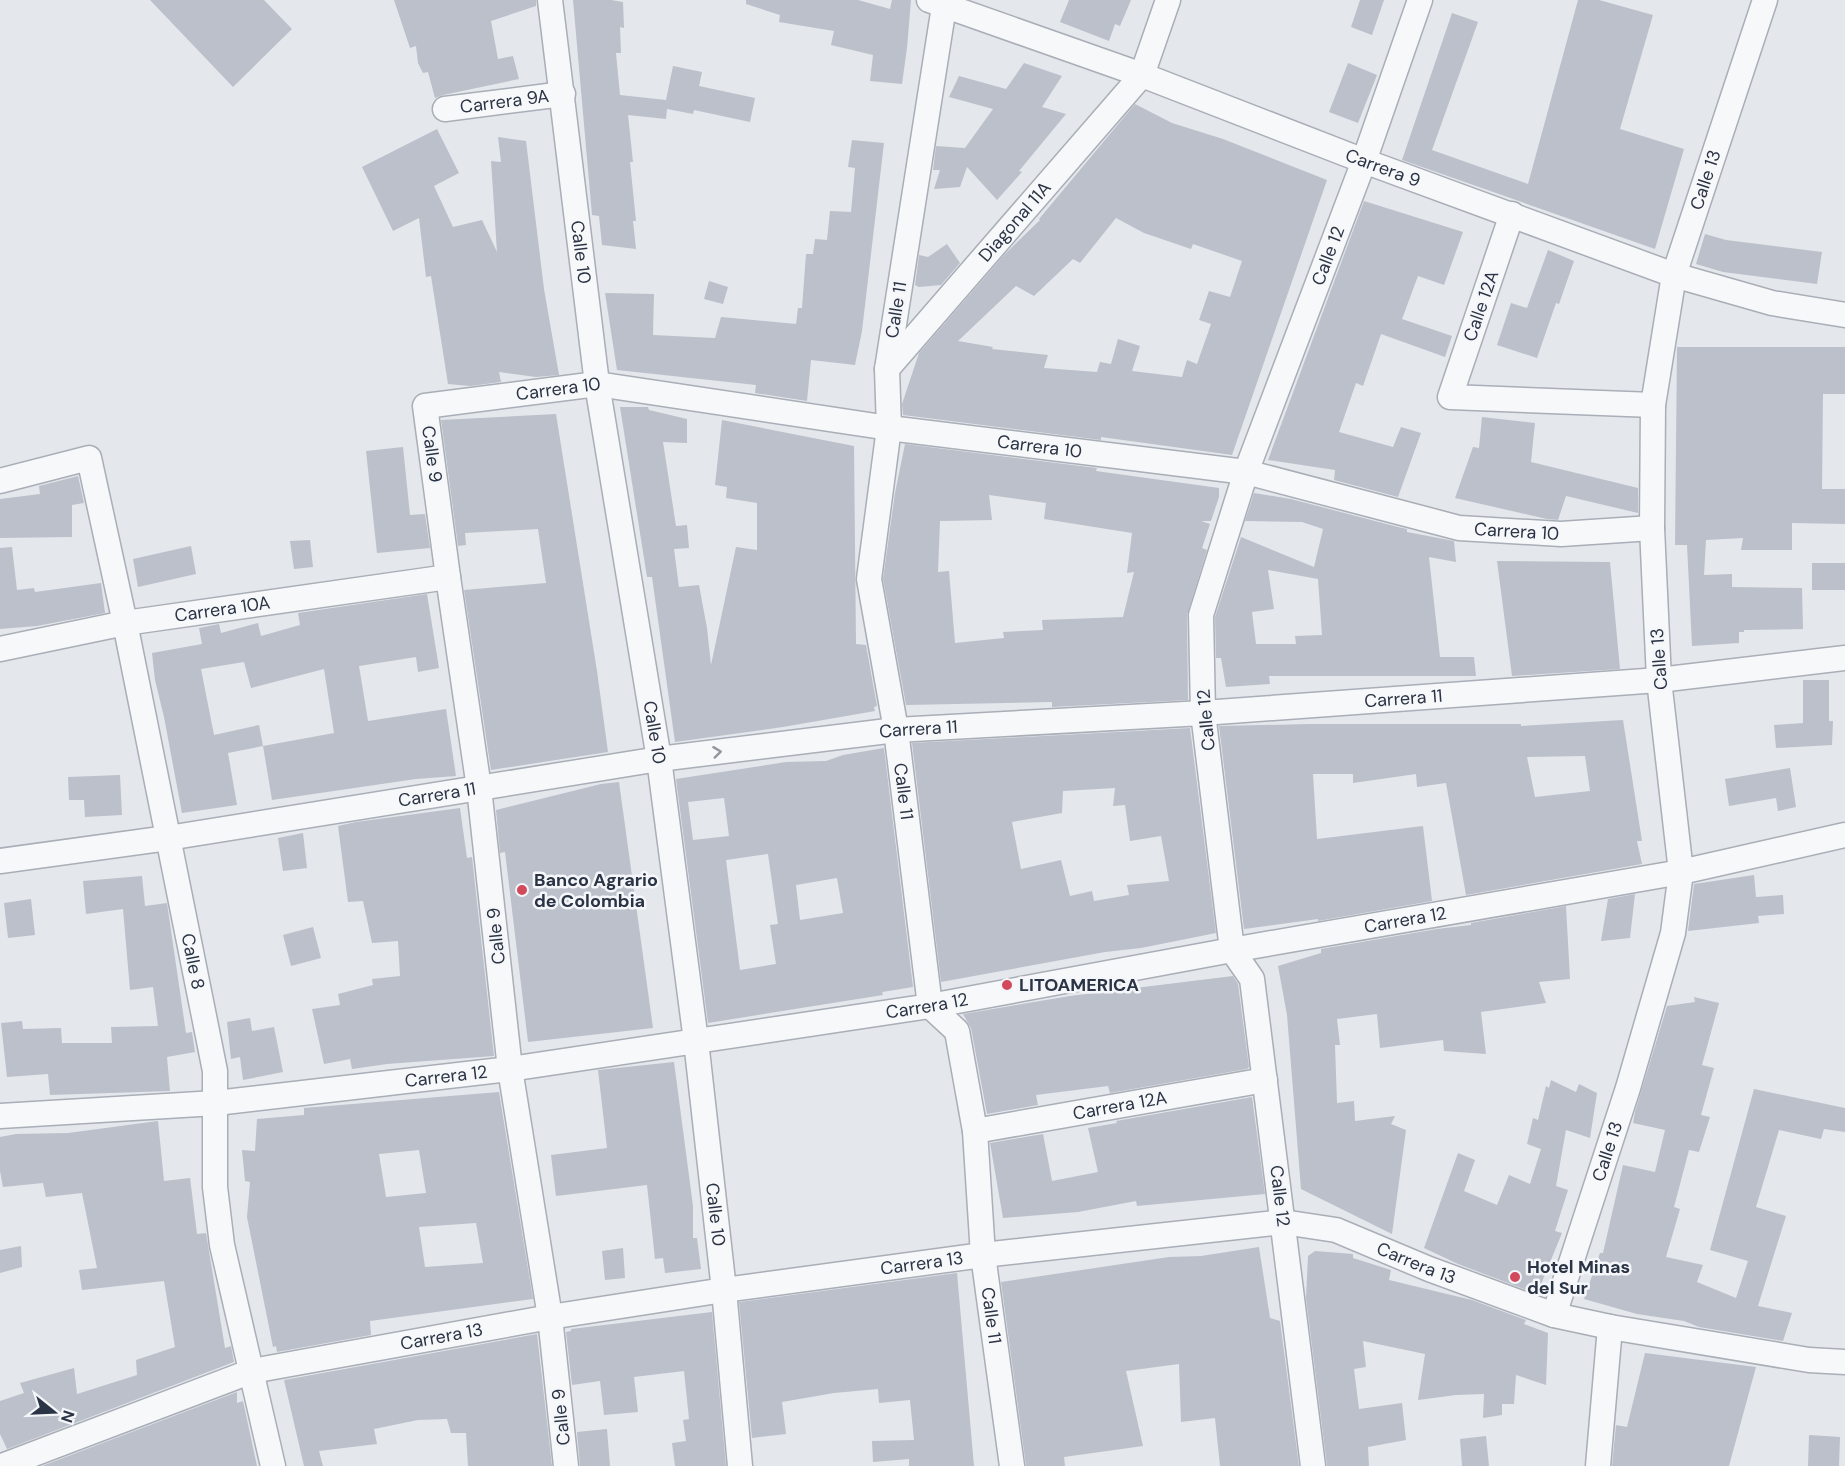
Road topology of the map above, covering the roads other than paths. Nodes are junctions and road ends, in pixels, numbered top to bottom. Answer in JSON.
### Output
{"nodes":[{"id":1,"x":550,"y":0,"type":"edge"},
{"id":2,"x":1168,"y":0,"type":"edge"},
{"id":3,"x":1420,"y":0,"type":"edge"},
{"id":4,"x":1765,"y":0,"type":"edge"},
{"id":5,"x":939,"y":2,"type":"edge"},
{"id":6,"x":1142,"y":75,"type":"junction"},
{"id":7,"x":563,"y":94,"type":"junction"},
{"id":8,"x":445,"y":109,"type":"dead end"},
{"id":9,"x":1364,"y":161,"type":"junction"},
{"id":10,"x":1512,"y":214,"type":"junction"},
{"id":11,"x":1674,"y":275,"type":"junction"},
{"id":12,"x":1845,"y":315,"type":"edge"},
{"id":13,"x":887,"y":369,"type":"junction"},
{"id":14,"x":597,"y":384,"type":"junction"},
{"id":15,"x":1653,"y":405,"type":"junction"},
{"id":16,"x":425,"y":406,"type":"joint"},
{"id":17,"x":889,"y":428,"type":"junction"},
{"id":18,"x":1246,"y":472,"type":"junction"},
{"id":19,"x":0,"y":481,"type":"edge"},
{"id":20,"x":1652,"y":528,"type":"junction"},
{"id":21,"x":448,"y":577,"type":"junction"},
{"id":22,"x":125,"y":624,"type":"junction"},
{"id":23,"x":0,"y":650,"type":"edge"},
{"id":24,"x":1845,"y":658,"type":"edge"},
{"id":25,"x":1659,"y":680,"type":"junction"},
{"id":26,"x":1203,"y":713,"type":"junction"},
{"id":27,"x":896,"y":730,"type":"junction"},
{"id":28,"x":659,"y":759,"type":"junction"},
{"id":29,"x":479,"y":788,"type":"junction"},
{"id":30,"x":1845,"y":836,"type":"edge"},
{"id":31,"x":168,"y":838,"type":"junction"},
{"id":32,"x":0,"y":861,"type":"edge"},
{"id":33,"x":1681,"y":872,"type":"junction"},
{"id":34,"x":1232,"y":950,"type":"junction"},
{"id":35,"x":930,"y":1006,"type":"junction"},
{"id":36,"x":696,"y":1041,"type":"junction"},
{"id":37,"x":510,"y":1069,"type":"junction"},
{"id":38,"x":1266,"y":1080,"type":"junction"},
{"id":39,"x":216,"y":1103,"type":"junction"},
{"id":40,"x":0,"y":1116,"type":"edge"},
{"id":41,"x":975,"y":1131,"type":"junction"},
{"id":42,"x":1283,"y":1221,"type":"junction"},
{"id":43,"x":983,"y":1255,"type":"junction"},
{"id":44,"x":724,"y":1290,"type":"junction"},
{"id":45,"x":1554,"y":1315,"type":"junction"},
{"id":46,"x":550,"y":1317,"type":"junction"},
{"id":47,"x":1610,"y":1327,"type":"junction"},
{"id":48,"x":1845,"y":1362,"type":"edge"},
{"id":49,"x":252,"y":1371,"type":"junction"},
{"id":50,"x":2,"y":1466,"type":"edge"},
{"id":51,"x":273,"y":1466,"type":"edge"},
{"id":52,"x":566,"y":1466,"type":"edge"},
{"id":53,"x":740,"y":1466,"type":"edge"},
{"id":54,"x":1012,"y":1466,"type":"edge"},
{"id":55,"x":1313,"y":1466,"type":"edge"},
{"id":56,"x":1598,"y":1466,"type":"edge"}],
"edges":[{"from":1,"to":7,"type":"street","name":"Calle 10"},
{"from":2,"to":6,"type":"street"},
{"from":3,"to":9,"type":"street","name":"Calle 12"},
{"from":4,"to":11,"type":"street","name":"Calle 13"},
{"from":5,"to":6,"type":"street","name":"Carrera 9"},
{"from":5,"to":13,"type":"street","name":"Calle 11"},
{"from":6,"to":9,"type":"street","name":"Carrera 9"},
{"from":6,"to":13,"type":"street","name":"Diagonal 11A"},
{"from":7,"to":8,"type":"street","name":"Carrera 9A"},
{"from":7,"to":14,"type":"street","name":"Calle 10"},
{"from":9,"to":10,"type":"street","name":"Carrera 9"},
{"from":9,"to":18,"type":"street","name":"Calle 12"},
{"from":10,"to":11,"type":"street","name":"Carrera 9"},
{"from":10,"to":15,"type":"street","name":"Calle 12A"},
{"from":11,"to":12,"type":"street","name":"Carrera 9"},
{"from":11,"to":15,"type":"street","name":"Calle 13"},
{"from":13,"to":17,"type":"street","name":"Calle 11"},
{"from":14,"to":16,"type":"street","name":"Carrera 10"},
{"from":14,"to":17,"type":"street","name":"Carrera 10"},
{"from":14,"to":28,"type":"street","name":"Calle 10"},
{"from":15,"to":20,"type":"street","name":"Calle 13"},
{"from":16,"to":21,"type":"street","name":"Calle 9"},
{"from":17,"to":18,"type":"street","name":"Carrera 10"},
{"from":17,"to":27,"type":"street","name":"Calle 11"},
{"from":18,"to":20,"type":"street","name":"Carrera 10"},
{"from":18,"to":26,"type":"street","name":"Calle 12"},
{"from":19,"to":22,"type":"street","name":"Calle 8"},
{"from":20,"to":25,"type":"street","name":"Calle 13"},
{"from":21,"to":22,"type":"street","name":"Carrera 10A"},
{"from":21,"to":29,"type":"street","name":"Calle 9"},
{"from":22,"to":23,"type":"street","name":"Carrera 10A"},
{"from":22,"to":31,"type":"street","name":"Calle 8"},
{"from":24,"to":25,"type":"street","name":"Carrera 11"},
{"from":25,"to":26,"type":"street","name":"Carrera 11"},
{"from":25,"to":33,"type":"street","name":"Calle 13"},
{"from":26,"to":27,"type":"street","name":"Carrera 11"},
{"from":26,"to":34,"type":"street","name":"Calle 12"},
{"from":28,"to":27,"type":"street","name":"Carrera 11","one_way":true},
{"from":27,"to":35,"type":"street","name":"Calle 11"},
{"from":28,"to":29,"type":"street","name":"Carrera 11"},
{"from":28,"to":36,"type":"street","name":"Calle 10"},
{"from":29,"to":31,"type":"street","name":"Carrera 11"},
{"from":29,"to":37,"type":"street","name":"Calle 9"},
{"from":30,"to":33,"type":"street","name":"Carrera 12"},
{"from":31,"to":32,"type":"street","name":"Carrera 11"},
{"from":31,"to":39,"type":"street","name":"Calle 8"},
{"from":33,"to":34,"type":"street","name":"Carrera 12"},
{"from":33,"to":45,"type":"street","name":"Calle 13"},
{"from":34,"to":35,"type":"street","name":"Carrera 12"},
{"from":34,"to":38,"type":"street","name":"Calle 12"},
{"from":35,"to":36,"type":"street","name":"Carrera 12"},
{"from":35,"to":41,"type":"street","name":"Calle 11"},
{"from":36,"to":37,"type":"street","name":"Carrera 12"},
{"from":36,"to":44,"type":"street","name":"Calle 10"},
{"from":37,"to":39,"type":"street","name":"Carrera 12"},
{"from":37,"to":46,"type":"street","name":"Calle 9"},
{"from":38,"to":41,"type":"street","name":"Carrera 12A"},
{"from":38,"to":42,"type":"street","name":"Calle 12"},
{"from":39,"to":40,"type":"street","name":"Carrera 12"},
{"from":39,"to":49,"type":"street","name":"Calle 8"},
{"from":41,"to":43,"type":"street","name":"Calle 11"},
{"from":42,"to":43,"type":"street","name":"Carrera 13"},
{"from":42,"to":45,"type":"street","name":"Carrera 13"},
{"from":42,"to":55,"type":"street","name":"Calle 12"},
{"from":43,"to":44,"type":"street","name":"Carrera 13"},
{"from":43,"to":54,"type":"street","name":"Calle 11"},
{"from":44,"to":46,"type":"street","name":"Carrera 13"},
{"from":44,"to":53,"type":"street","name":"Calle 10"},
{"from":45,"to":47,"type":"street","name":"Carrera 13"},
{"from":46,"to":49,"type":"street","name":"Carrera 13"},
{"from":46,"to":52,"type":"street","name":"Calle 9"},
{"from":47,"to":48,"type":"street","name":"Carrera 13"},
{"from":47,"to":56,"type":"street"},
{"from":49,"to":50,"type":"street","name":"Carrera 13"},
{"from":49,"to":51,"type":"street","name":"Calle 8"}]}
